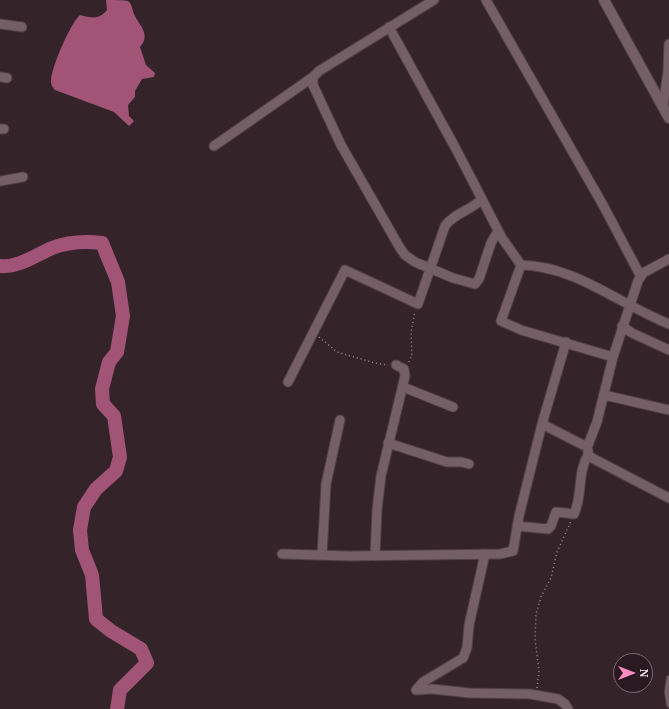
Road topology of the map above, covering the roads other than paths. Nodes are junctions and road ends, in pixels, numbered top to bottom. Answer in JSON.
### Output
{"nodes":[{"id":1,"x":434,"y":0,"type":"edge"},
{"id":2,"x":486,"y":0,"type":"edge"},
{"id":3,"x":604,"y":0,"type":"edge"},
{"id":4,"x":0,"y":24,"type":"edge"},
{"id":5,"x":22,"y":27,"type":"dead end"},
{"id":6,"x":389,"y":27,"type":"junction"},
{"id":7,"x":669,"y":44,"type":"edge"},
{"id":8,"x":313,"y":77,"type":"junction"},
{"id":9,"x":663,"y":107,"type":"junction"},
{"id":10,"x":669,"y":118,"type":"edge"},
{"id":11,"x":214,"y":146,"type":"dead end"},
{"id":12,"x":23,"y":177,"type":"dead end"},
{"id":13,"x":0,"y":181,"type":"edge"},
{"id":14,"x":482,"y":199,"type":"junction"},
{"id":15,"x":498,"y":231,"type":"junction"},
{"id":16,"x":669,"y":259,"type":"edge"},
{"id":17,"x":521,"y":265,"type":"junction"},
{"id":18,"x":430,"y":268,"type":"junction"},
{"id":19,"x":640,"y":275,"type":"junction"},
{"id":20,"x":629,"y":305,"type":"junction"},
{"id":21,"x":669,"y":324,"type":"edge"},
{"id":22,"x":622,"y":326,"type":"junction"},
{"id":23,"x":566,"y":342,"type":"junction"},
{"id":24,"x":669,"y":350,"type":"edge"},
{"id":25,"x":613,"y":357,"type":"junction"},
{"id":26,"x":396,"y":366,"type":"road end"},
{"id":27,"x":288,"y":382,"type":"dead end"},
{"id":28,"x":403,"y":387,"type":"junction"},
{"id":29,"x":604,"y":395,"type":"junction"},
{"id":30,"x":453,"y":407,"type":"dead end"},
{"id":31,"x":669,"y":410,"type":"edge"},
{"id":32,"x":340,"y":420,"type":"dead end"},
{"id":33,"x":542,"y":424,"type":"junction"},
{"id":34,"x":388,"y":443,"type":"junction"},
{"id":35,"x":588,"y":444,"type":"junction"},
{"id":36,"x":588,"y":455,"type":"junction"},
{"id":37,"x":469,"y":464,"type":"dead end"},
{"id":38,"x":669,"y":498,"type":"edge"},
{"id":39,"x":517,"y":526,"type":"junction"},
{"id":40,"x":282,"y":554,"type":"dead end"},
{"id":41,"x":485,"y":554,"type":"junction"},
{"id":42,"x":322,"y":555,"type":"junction"},
{"id":43,"x":375,"y":556,"type":"junction"},
{"id":44,"x":669,"y":678,"type":"edge"},
{"id":45,"x":669,"y":705,"type":"edge"},
{"id":46,"x":568,"y":709,"type":"edge"}],
"edges":[{"from":1,"to":6,"type":"street"},
{"from":2,"to":19,"type":"street"},
{"from":3,"to":9,"type":"street"},
{"from":4,"to":5,"type":"street"},
{"from":6,"to":8,"type":"street"},
{"from":6,"to":14,"type":"street"},
{"from":7,"to":9,"type":"street"},
{"from":8,"to":11,"type":"street"},
{"from":8,"to":18,"type":"street"},
{"from":9,"to":10,"type":"street"},
{"from":12,"to":13,"type":"street"},
{"from":14,"to":15,"type":"street"},
{"from":14,"to":18,"type":"street"},
{"from":15,"to":17,"type":"street"},
{"from":15,"to":18,"type":"street"},
{"from":16,"to":19,"type":"street"},
{"from":17,"to":20,"type":"street"},
{"from":17,"to":23,"type":"street"},
{"from":18,"to":27,"type":"street"},
{"from":19,"to":20,"type":"street"},
{"from":20,"to":21,"type":"street"},
{"from":20,"to":22,"type":"street"},
{"from":22,"to":24,"type":"street"},
{"from":22,"to":25,"type":"street"},
{"from":23,"to":25,"type":"street"},
{"from":23,"to":33,"type":"street"},
{"from":25,"to":29,"type":"street"},
{"from":26,"to":28,"type":"street"},
{"from":28,"to":30,"type":"street"},
{"from":28,"to":34,"type":"street"},
{"from":29,"to":31,"type":"street"},
{"from":29,"to":35,"type":"street"},
{"from":32,"to":42,"type":"street"},
{"from":33,"to":35,"type":"street"},
{"from":33,"to":39,"type":"street"},
{"from":34,"to":37,"type":"street"},
{"from":34,"to":43,"type":"street"},
{"from":35,"to":36,"type":"street"},
{"from":36,"to":38,"type":"street"},
{"from":36,"to":39,"type":"street"},
{"from":39,"to":41,"type":"street"},
{"from":40,"to":42,"type":"street"},
{"from":41,"to":43,"type":"street"},
{"from":41,"to":46,"type":"street"},
{"from":42,"to":43,"type":"street"},
{"from":44,"to":45,"type":"lane"}]}
